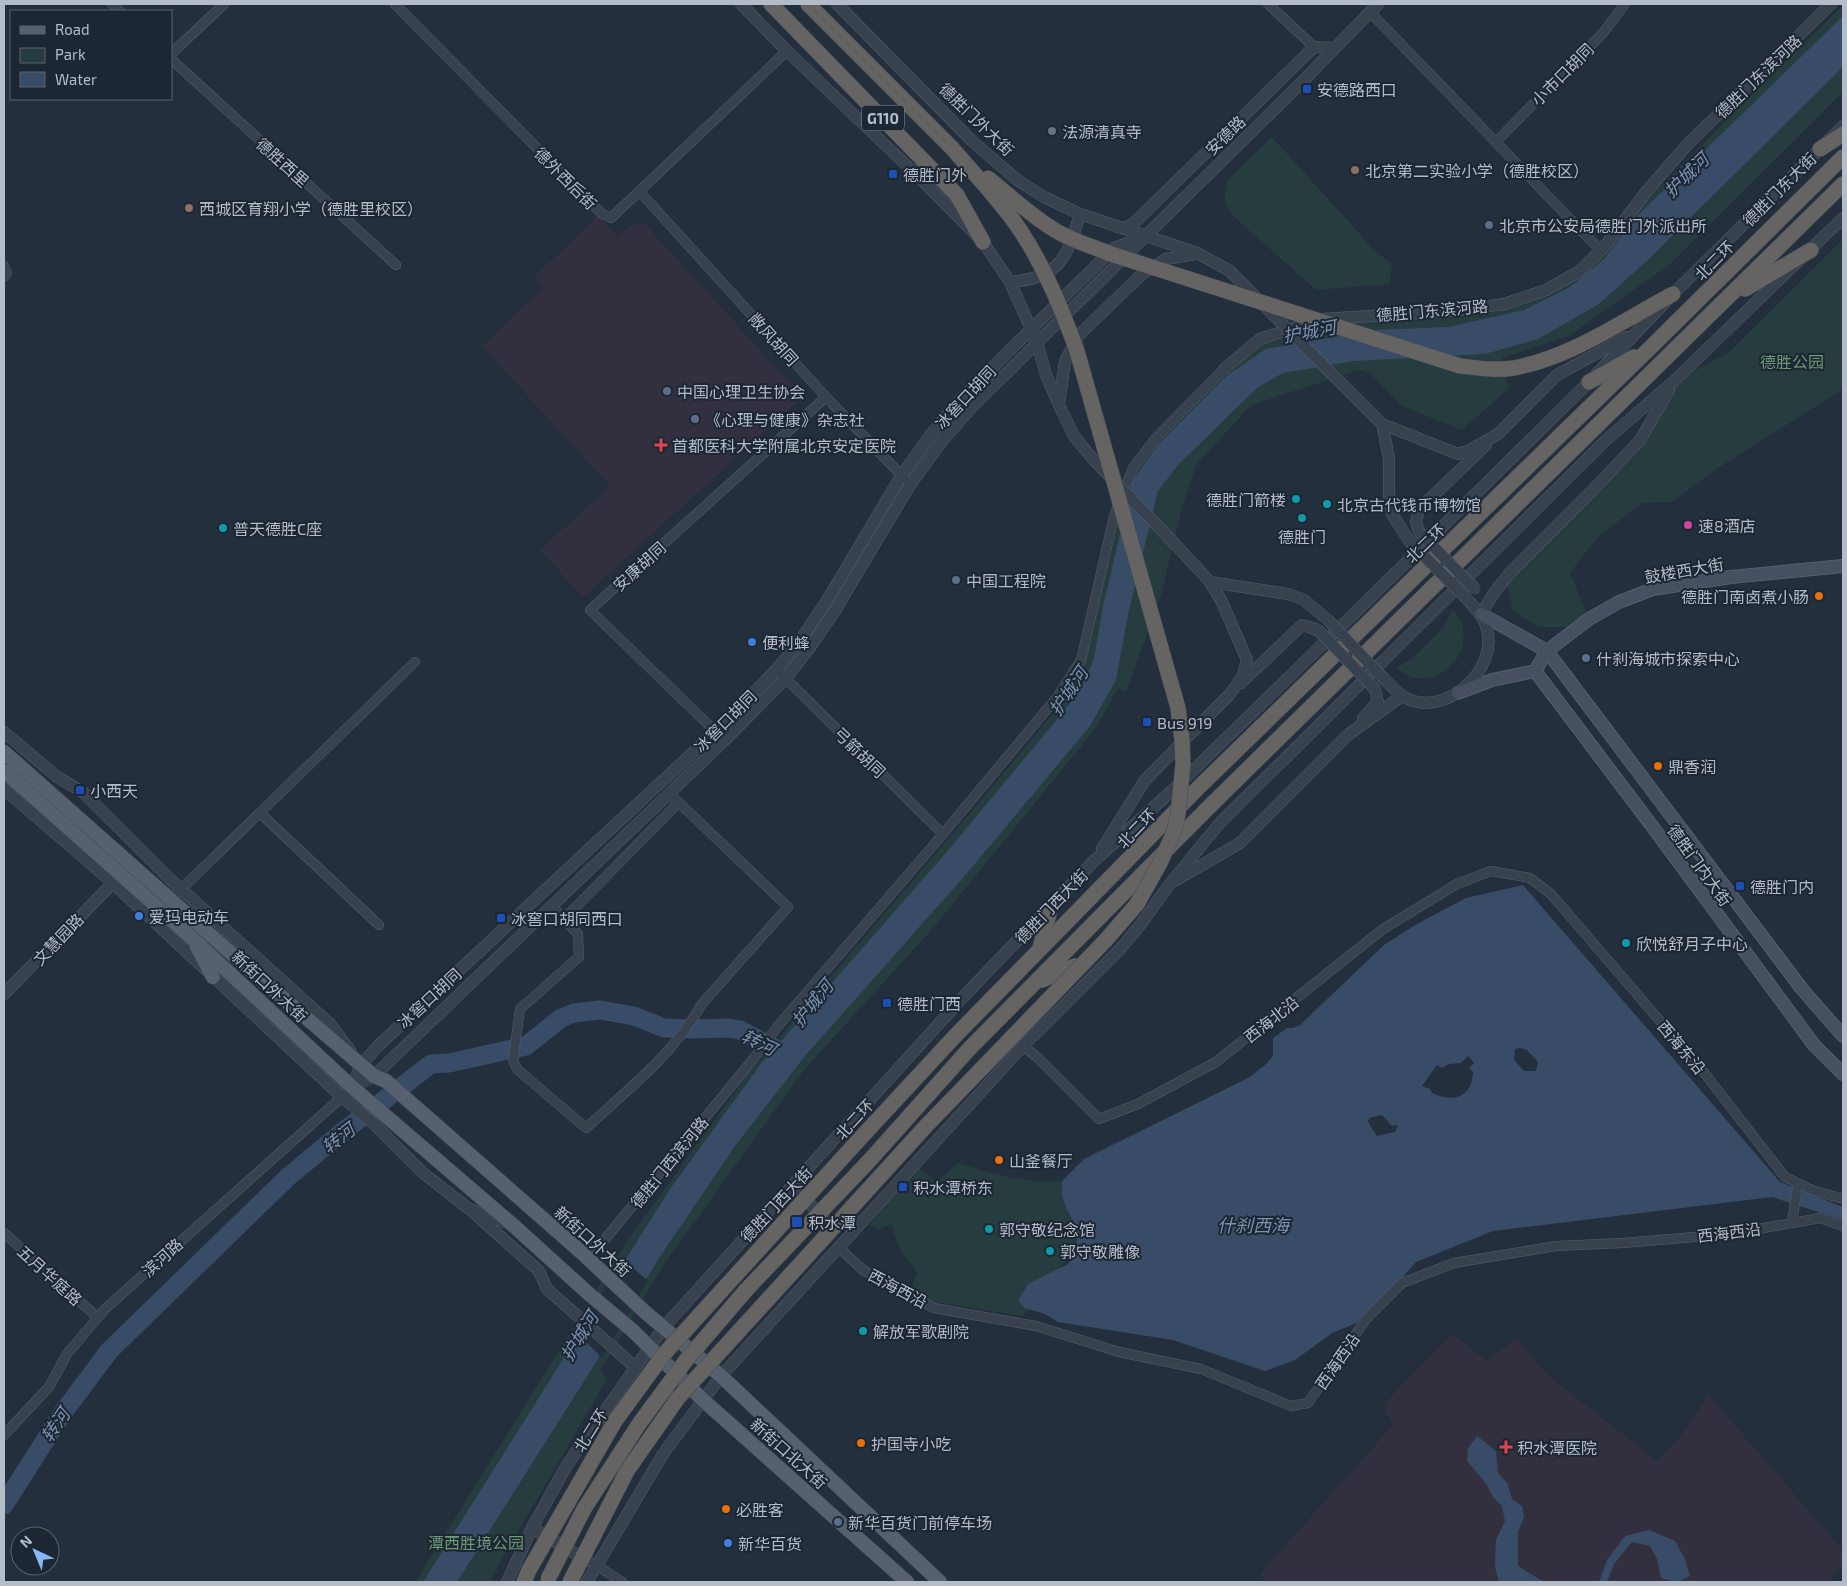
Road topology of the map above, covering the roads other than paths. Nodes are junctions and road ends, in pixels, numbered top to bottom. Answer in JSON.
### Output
{"nodes":[{"id":1,"x":224,"y":4,"type":"edge"},
{"id":2,"x":395,"y":4,"type":"edge"},
{"id":3,"x":740,"y":4,"type":"edge"},
{"id":4,"x":771,"y":4,"type":"edge"},
{"id":5,"x":808,"y":4,"type":"edge"},
{"id":6,"x":837,"y":4,"type":"edge"},
{"id":7,"x":1268,"y":4,"type":"edge"},
{"id":8,"x":1625,"y":4,"type":"edge"},
{"id":9,"x":1829,"y":4,"type":"edge"},
{"id":10,"x":1374,"y":8,"type":"edge"},
{"id":11,"x":1314,"y":47,"type":"junction"},
{"id":12,"x":1334,"y":48,"type":"junction"},
{"id":13,"x":787,"y":51,"type":"junction"},
{"id":14,"x":172,"y":53,"type":"edge"},
{"id":15,"x":172,"y":60,"type":"edge"},
{"id":16,"x":1843,"y":126,"type":"edge"},
{"id":17,"x":1843,"y":134,"type":"edge"},
{"id":18,"x":1496,"y":142,"type":"junction"},
{"id":19,"x":951,"y":147,"type":"junction"},
{"id":20,"x":1820,"y":148,"type":"junction"},
{"id":21,"x":1843,"y":157,"type":"edge"},
{"id":22,"x":1843,"y":184,"type":"edge"},
{"id":23,"x":640,"y":192,"type":"junction"},
{"id":24,"x":1080,"y":214,"type":"junction"},
{"id":25,"x":1843,"y":218,"type":"edge"},
{"id":26,"x":1116,"y":227,"type":"junction"},
{"id":27,"x":1146,"y":237,"type":"junction"},
{"id":28,"x":983,"y":242,"type":"junction"},
{"id":29,"x":1600,"y":250,"type":"junction"},
{"id":30,"x":1811,"y":250,"type":"junction"},
{"id":31,"x":1197,"y":253,"type":"junction"},
{"id":32,"x":396,"y":265,"type":"dead end"},
{"id":33,"x":4,"y":266,"type":"edge"},
{"id":34,"x":4,"y":277,"type":"edge"},
{"id":35,"x":1010,"y":282,"type":"junction"},
{"id":36,"x":1673,"y":294,"type":"junction"},
{"id":37,"x":1726,"y":299,"type":"junction"},
{"id":38,"x":1031,"y":328,"type":"junction"},
{"id":39,"x":1637,"y":331,"type":"junction"},
{"id":40,"x":1037,"y":342,"type":"junction"},
{"id":41,"x":1651,"y":348,"type":"junction"},
{"id":42,"x":1224,"y":369,"type":"joint"},
{"id":43,"x":1588,"y":382,"type":"junction"},
{"id":44,"x":1673,"y":382,"type":"junction"},
{"id":45,"x":826,"y":397,"type":"junction"},
{"id":46,"x":1059,"y":405,"type":"junction"},
{"id":47,"x":1382,"y":424,"type":"junction"},
{"id":48,"x":1498,"y":434,"type":"junction"},
{"id":49,"x":902,"y":476,"type":"junction"},
{"id":50,"x":910,"y":484,"type":"junction"},
{"id":51,"x":1843,"y":566,"type":"edge"},
{"id":52,"x":1509,"y":574,"type":"junction"},
{"id":53,"x":1210,"y":582,"type":"junction"},
{"id":54,"x":1481,"y":614,"type":"junction"},
{"id":55,"x":1547,"y":651,"type":"junction"},
{"id":56,"x":415,"y":662,"type":"dead end"},
{"id":57,"x":776,"y":670,"type":"junction"},
{"id":58,"x":1534,"y":671,"type":"junction"},
{"id":59,"x":785,"y":679,"type":"junction"},
{"id":60,"x":1458,"y":693,"type":"junction"},
{"id":61,"x":1229,"y":695,"type":"junction"},
{"id":62,"x":1402,"y":696,"type":"junction"},
{"id":63,"x":716,"y":731,"type":"junction"},
{"id":64,"x":4,"y":732,"type":"edge"},
{"id":65,"x":1349,"y":734,"type":"junction"},
{"id":66,"x":724,"y":740,"type":"junction"},
{"id":67,"x":4,"y":752,"type":"edge"},
{"id":68,"x":4,"y":771,"type":"edge"},
{"id":69,"x":4,"y":789,"type":"edge"},
{"id":70,"x":669,"y":793,"type":"junction"},
{"id":71,"x":678,"y":803,"type":"junction"},
{"id":72,"x":260,"y":813,"type":"junction"},
{"id":73,"x":944,"y":834,"type":"junction"},
{"id":74,"x":1094,"y":861,"type":"junction"},
{"id":75,"x":1530,"y":878,"type":"joint"},
{"id":76,"x":112,"y":883,"type":"junction"},
{"id":77,"x":1169,"y":884,"type":"junction"},
{"id":78,"x":176,"y":894,"type":"junction"},
{"id":79,"x":552,"y":906,"type":"junction"},
{"id":80,"x":1051,"y":906,"type":"junction"},
{"id":81,"x":564,"y":919,"type":"junction"},
{"id":82,"x":1141,"y":924,"type":"junction"},
{"id":83,"x":378,"y":925,"type":"dead end"},
{"id":84,"x":192,"y":938,"type":"junction"},
{"id":85,"x":1040,"y":949,"type":"junction"},
{"id":86,"x":1075,"y":966,"type":"junction"},
{"id":87,"x":213,"y":977,"type":"junction"},
{"id":88,"x":1034,"y":984,"type":"junction"},
{"id":89,"x":4,"y":994,"type":"edge"},
{"id":90,"x":1843,"y":1036,"type":"edge"},
{"id":91,"x":1023,"y":1046,"type":"junction"},
{"id":92,"x":361,"y":1065,"type":"junction"},
{"id":93,"x":1843,"y":1074,"type":"edge"},
{"id":94,"x":380,"y":1078,"type":"junction"},
{"id":95,"x":347,"y":1092,"type":"junction"},
{"id":96,"x":380,"y":1120,"type":"junction"},
{"id":97,"x":1797,"y":1186,"type":"junction"},
{"id":98,"x":792,"y":1187,"type":"junction"},
{"id":99,"x":1843,"y":1199,"type":"edge"},
{"id":100,"x":469,"y":1208,"type":"junction"},
{"id":101,"x":829,"y":1222,"type":"junction"},
{"id":102,"x":861,"y":1222,"type":"junction"},
{"id":103,"x":1792,"y":1223,"type":"junction"},
{"id":104,"x":514,"y":1226,"type":"junction"},
{"id":105,"x":1843,"y":1226,"type":"edge"},
{"id":106,"x":4,"y":1233,"type":"edge"},
{"id":107,"x":839,"y":1248,"type":"junction"},
{"id":108,"x":581,"y":1252,"type":"junction"},
{"id":109,"x":97,"y":1318,"type":"junction"},
{"id":110,"x":664,"y":1327,"type":"junction"},
{"id":111,"x":650,"y":1346,"type":"junction"},
{"id":112,"x":635,"y":1367,"type":"junction"},
{"id":113,"x":721,"y":1376,"type":"junction"},
{"id":114,"x":703,"y":1400,"type":"junction"},
{"id":115,"x":4,"y":1435,"type":"edge"},
{"id":116,"x":532,"y":1528,"type":"junction"},
{"id":117,"x":596,"y":1565,"type":"junction"},
{"id":118,"x":526,"y":1576,"type":"edge"},
{"id":119,"x":548,"y":1581,"type":"edge"},
{"id":120,"x":507,"y":1582,"type":"edge"},
{"id":121,"x":570,"y":1582,"type":"edge"},
{"id":122,"x":587,"y":1582,"type":"edge"},
{"id":123,"x":622,"y":1582,"type":"edge"},
{"id":124,"x":907,"y":1582,"type":"edge"},
{"id":125,"x":940,"y":1582,"type":"edge"}],
"edges":[{"from":1,"to":14,"type":"street"},
{"from":2,"to":23,"type":"street","name":"德外西后街"},
{"from":3,"to":13,"type":"street"},
{"from":4,"to":28,"type":"highway","number":"G110"},
{"from":5,"to":19,"type":"highway","number":"G110"},
{"from":6,"to":24,"type":"street","name":"德胜门外大街"},
{"from":7,"to":11,"type":"street"},
{"from":8,"to":18,"type":"street","name":"小市口胡同"},
{"from":9,"to":29,"type":"street","name":"德胜门东滨河路"},
{"from":10,"to":12,"type":"street","name":"安德路"},
{"from":10,"to":18,"type":"street"},
{"from":11,"to":12,"type":"street"},
{"from":11,"to":26,"type":"street","name":"安德路"},
{"from":12,"to":27,"type":"street","name":"安德路"},
{"from":13,"to":23,"type":"street","name":"德外西后街"},
{"from":13,"to":28,"type":"street"},
{"from":15,"to":32,"type":"street","name":"德胜西里"},
{"from":16,"to":20,"type":"street","name":"德胜门东大街"},
{"from":17,"to":20,"type":"highway"},
{"from":18,"to":29,"type":"street"},
{"from":19,"to":36,"type":"highway","bridge":true},
{"from":19,"to":121,"type":"highway","bridge":true},
{"from":20,"to":36,"type":"street","name":"德胜门东大街"},
{"from":21,"to":41,"type":"highway","name":"北二环"},
{"from":22,"to":37,"type":"highway"},
{"from":23,"to":45,"type":"street","name":"敞风胡同"},
{"from":24,"to":26,"type":"street","name":"德胜门外大街"},
{"from":24,"to":35,"type":"street"},
{"from":25,"to":30,"type":"street"},
{"from":26,"to":27,"type":"street","name":"德胜门外大街"},
{"from":27,"to":31,"type":"street","name":"德胜门外大街"},
{"from":27,"to":38,"type":"street","name":"冰窖口胡同"},
{"from":27,"to":40,"type":"street","name":"安德路"},
{"from":28,"to":35,"type":"street"},
{"from":29,"to":42,"type":"street","name":"德胜门东滨河路"},
{"from":30,"to":37,"type":"highway"},
{"from":30,"to":44,"type":"street"},
{"from":31,"to":46,"type":"street"},
{"from":31,"to":47,"type":"street","name":"德胜门外大街","bridge":true},
{"from":33,"to":34,"type":"street"},
{"from":35,"to":38,"type":"street"},
{"from":36,"to":39,"type":"street","name":"德胜门东大街"},
{"from":37,"to":88,"type":"highway"},
{"from":38,"to":40,"type":"street"},
{"from":38,"to":49,"type":"street","name":"冰窖口胡同"},
{"from":39,"to":43,"type":"street","name":"德胜门东大街"},
{"from":39,"to":48,"type":"street"},
{"from":40,"to":46,"type":"street"},
{"from":40,"to":50,"type":"street","name":"冰窖口胡同"},
{"from":41,"to":43,"type":"highway"},
{"from":41,"to":85,"type":"highway","name":"北二环"},
{"from":42,"to":73,"type":"street","name":"德胜门西滨河路"},
{"from":43,"to":74,"type":"street","name":"德胜门东大街"},
{"from":44,"to":52,"type":"street"},
{"from":44,"to":77,"type":"street"},
{"from":45,"to":49,"type":"street","name":"敞风胡同"},
{"from":45,"to":63,"type":"street","name":"安康胡同"},
{"from":46,"to":53,"type":"street","bridge":true},
{"from":47,"to":48,"type":"street"},
{"from":47,"to":54,"type":"street","bridge":true},
{"from":48,"to":52,"type":"street","bridge":true},
{"from":49,"to":50,"type":"street","name":"敞风胡同"},
{"from":49,"to":57,"type":"street","name":"冰窖口胡同"},
{"from":50,"to":59,"type":"street","name":"冰窖口胡同"},
{"from":51,"to":55,"type":"main road","name":"鼓楼西大街"},
{"from":52,"to":54,"type":"street"},
{"from":53,"to":61,"type":"street"},
{"from":53,"to":62,"type":"street","bridge":true},
{"from":54,"to":55,"type":"main road"},
{"from":54,"to":60,"type":"street"},
{"from":55,"to":58,"type":"main road","name":"鼓楼西大街"},
{"from":55,"to":90,"type":"main road","name":"德胜门内大街"},
{"from":56,"to":72,"type":"street"},
{"from":57,"to":59,"type":"street","name":"弓箭胡同"},
{"from":57,"to":63,"type":"street","name":"冰窖口胡同"},
{"from":58,"to":60,"type":"main road"},
{"from":58,"to":93,"type":"main road","name":"德胜门内大街"},
{"from":59,"to":66,"type":"street","name":"冰窖口胡同"},
{"from":59,"to":73,"type":"street","name":"弓箭胡同"},
{"from":60,"to":62,"type":"street"},
{"from":61,"to":65,"type":"street","bridge":true},
{"from":61,"to":74,"type":"street"},
{"from":62,"to":65,"type":"street"},
{"from":63,"to":66,"type":"street","name":"安康胡同"},
{"from":63,"to":92,"type":"street","name":"冰窖口胡同"},
{"from":64,"to":78,"type":"street","name":"新街口外大街"},
{"from":65,"to":77,"type":"street"},
{"from":66,"to":70,"type":"street","name":"冰窖口胡同"},
{"from":67,"to":78,"type":"main road","name":"新街口外大街"},
{"from":68,"to":84,"type":"main road","name":"新街口外大街"},
{"from":69,"to":76,"type":"street","name":"新街口外大街"},
{"from":70,"to":71,"type":"street"},
{"from":70,"to":79,"type":"street","name":"冰窖口胡同"},
{"from":71,"to":81,"type":"street"},
{"from":71,"to":81,"type":"street"},
{"from":72,"to":78,"type":"street"},
{"from":72,"to":83,"type":"street"},
{"from":73,"to":108,"type":"street","name":"德胜门西滨河路"},
{"from":74,"to":80,"type":"street","name":"德胜门西大街"},
{"from":75,"to":91,"type":"street","name":"西海北沿"},
{"from":75,"to":97,"type":"street","name":"西海东沿"},
{"from":76,"to":87,"type":"street","name":"新街口外大街"},
{"from":76,"to":89,"type":"street","name":"文慧园路"},
{"from":77,"to":82,"type":"street"},
{"from":78,"to":92,"type":"main road","name":"新街口外大街"},
{"from":79,"to":81,"type":"street"},
{"from":79,"to":94,"type":"street","name":"冰窖口胡同"},
{"from":80,"to":85,"type":"highway"},
{"from":80,"to":98,"type":"street","name":"德胜门西大街"},
{"from":82,"to":86,"type":"street"},
{"from":82,"to":91,"type":"street"},
{"from":84,"to":87,"type":"main road"},
{"from":84,"to":95,"type":"main road","name":"新街口外大街"},
{"from":85,"to":118,"type":"highway","name":"北二环","bridge":true},
{"from":86,"to":88,"type":"highway"},
{"from":86,"to":101,"type":"street"},
{"from":87,"to":95,"type":"street","name":"新街口外大街"},
{"from":88,"to":119,"type":"highway","bridge":true},
{"from":91,"to":102,"type":"street"},
{"from":92,"to":94,"type":"main road","name":"新街口外大街"},
{"from":92,"to":95,"type":"street","name":"冰窖口胡同"},
{"from":94,"to":95,"type":"street","name":"冰窖口胡同"},
{"from":94,"to":108,"type":"main road","name":"新街口外大街"},
{"from":95,"to":96,"type":"main road","name":"新街口外大街"},
{"from":95,"to":109,"type":"street","name":"滨河路"},
{"from":96,"to":100,"type":"street","name":"新街口外大街"},
{"from":96,"to":104,"type":"main road","name":"新街口外大街"},
{"from":97,"to":99,"type":"street","name":"西海东沿"},
{"from":97,"to":103,"type":"street"},
{"from":98,"to":101,"type":"street"},
{"from":98,"to":110,"type":"street","name":"德胜门西大街"},
{"from":100,"to":104,"type":"street","name":"新街口外大街"},
{"from":100,"to":112,"type":"street","name":"新街口外大街"},
{"from":101,"to":102,"type":"street"},
{"from":101,"to":113,"type":"street"},
{"from":102,"to":107,"type":"street"},
{"from":103,"to":105,"type":"street","name":"西海西沿"},
{"from":103,"to":107,"type":"street","name":"西海西沿"},
{"from":104,"to":111,"type":"main road","name":"新街口外大街","bridge":true},
{"from":106,"to":109,"type":"street","name":"五月华庭路"},
{"from":107,"to":113,"type":"street"},
{"from":108,"to":110,"type":"main road","name":"新街口外大街"},
{"from":109,"to":115,"type":"street","name":"滨河路"},
{"from":110,"to":111,"type":"street","name":"德胜门西大街"},
{"from":110,"to":113,"type":"main road","name":"新街口北大街"},
{"from":111,"to":112,"type":"street","name":"德胜门西大街"},
{"from":111,"to":114,"type":"main road","name":"新街口北大街"},
{"from":112,"to":116,"type":"street","name":"德胜门西大街"},
{"from":113,"to":114,"type":"street"},
{"from":113,"to":125,"type":"main road","name":"新街口北大街"},
{"from":114,"to":117,"type":"street"},
{"from":114,"to":124,"type":"main road","name":"新街口北大街"},
{"from":116,"to":117,"type":"street"},
{"from":116,"to":120,"type":"street","name":"德胜门西大街"},
{"from":117,"to":122,"type":"street"},
{"from":117,"to":123,"type":"street"}]}
